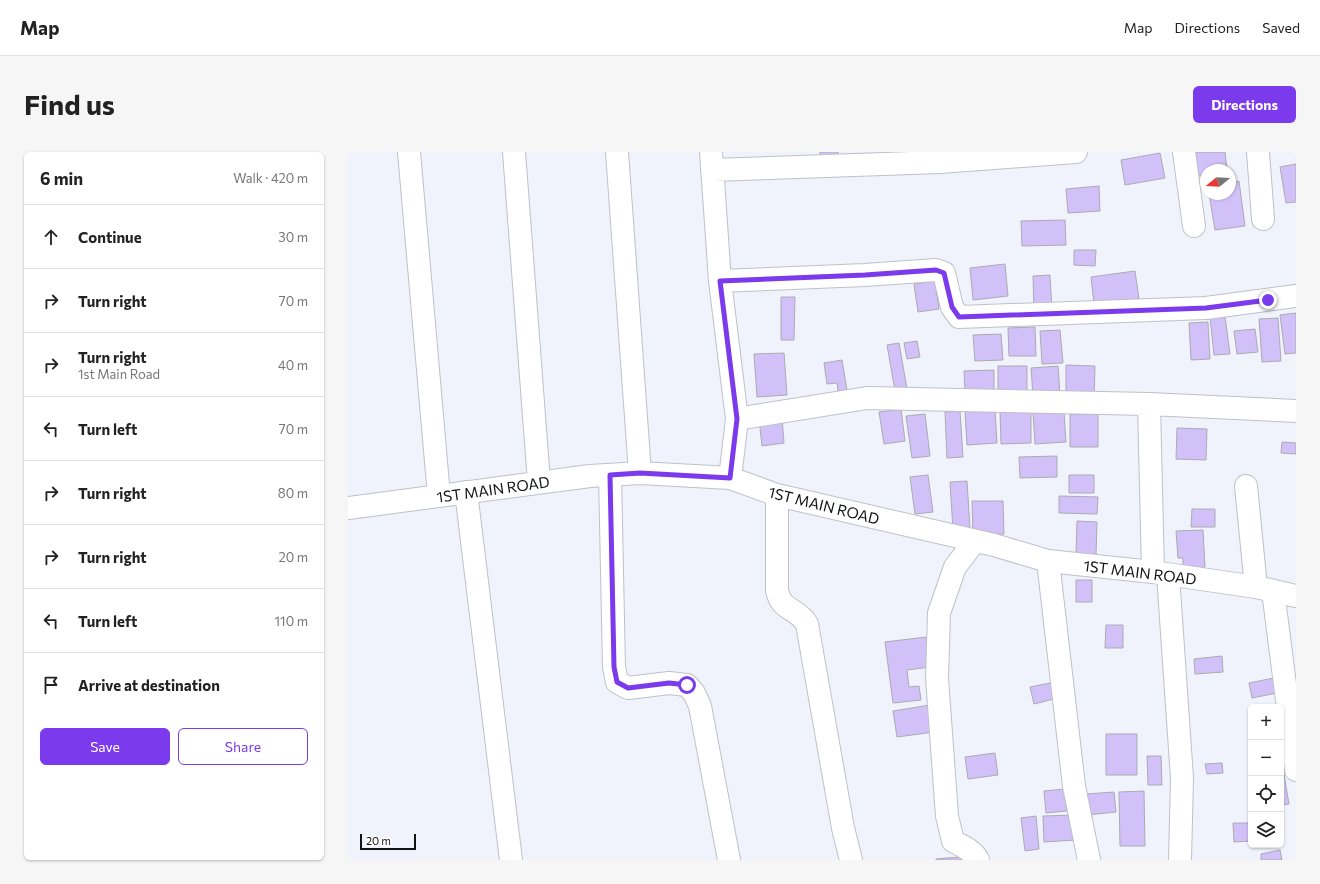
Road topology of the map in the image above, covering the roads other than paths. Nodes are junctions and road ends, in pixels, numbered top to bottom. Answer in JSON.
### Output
{"nodes":[{"id":1,"x":409,"y":152,"type":"edge"},
{"id":2,"x":514,"y":152,"type":"edge"},
{"id":3,"x":617,"y":152,"type":"edge"},
{"id":4,"x":1076,"y":152,"type":"edge"},
{"id":5,"x":1184,"y":152,"type":"edge"},
{"id":6,"x":1258,"y":152,"type":"edge"},
{"id":7,"x":711,"y":161,"type":"edge"},
{"id":8,"x":1262,"y":219,"type":"dead end"},
{"id":9,"x":1194,"y":226,"type":"dead end"},
{"id":10,"x":720,"y":281,"type":"junction"},
{"id":11,"x":1296,"y":296,"type":"edge"},
{"id":12,"x":1149,"y":404,"type":"junction"},
{"id":13,"x":1296,"y":411,"type":"edge"},
{"id":14,"x":737,"y":419,"type":"junction"},
{"id":15,"x":640,"y":473,"type":"junction"},
{"id":16,"x":610,"y":475,"type":"junction"},
{"id":17,"x":730,"y":478,"type":"junction"},
{"id":18,"x":539,"y":482,"type":"junction"},
{"id":19,"x":1246,"y":486,"type":"dead end"},
{"id":20,"x":466,"y":492,"type":"junction"},
{"id":21,"x":777,"y":495,"type":"junction"},
{"id":22,"x":439,"y":496,"type":"junction"},
{"id":23,"x":348,"y":508,"type":"edge"},
{"id":24,"x":975,"y":541,"type":"junction"},
{"id":25,"x":1048,"y":562,"type":"junction"},
{"id":26,"x":1161,"y":573,"type":"junction"},
{"id":27,"x":1265,"y":589,"type":"junction"},
{"id":28,"x":1296,"y":596,"type":"edge"},
{"id":29,"x":1296,"y":770,"type":"edge"},
{"id":30,"x":511,"y":860,"type":"edge"},
{"id":31,"x":729,"y":860,"type":"edge"},
{"id":32,"x":851,"y":860,"type":"edge"},
{"id":33,"x":978,"y":860,"type":"edge"},
{"id":34,"x":1089,"y":860,"type":"edge"},
{"id":35,"x":1180,"y":860,"type":"edge"}],
"edges":[{"from":1,"to":22,"type":"street"},
{"from":2,"to":18,"type":"street"},
{"from":3,"to":15,"type":"street"},
{"from":4,"to":7,"type":"street"},
{"from":5,"to":9,"type":"street"},
{"from":6,"to":8,"type":"street"},
{"from":7,"to":10,"type":"street"},
{"from":10,"to":11,"type":"street"},
{"from":10,"to":14,"type":"street"},
{"from":12,"to":13,"type":"street"},
{"from":12,"to":14,"type":"street"},
{"from":12,"to":26,"type":"street"},
{"from":14,"to":17,"type":"street"},
{"from":15,"to":16,"type":"street","name":"1ST MAIN ROAD"},
{"from":15,"to":17,"type":"street","name":"1ST MAIN ROAD"},
{"from":16,"to":18,"type":"street","name":"1ST MAIN ROAD"},
{"from":16,"to":31,"type":"street"},
{"from":17,"to":21,"type":"street","name":"1ST MAIN ROAD"},
{"from":18,"to":20,"type":"street","name":"1ST MAIN ROAD"},
{"from":19,"to":27,"type":"street"},
{"from":20,"to":22,"type":"street","name":"1ST MAIN ROAD"},
{"from":20,"to":30,"type":"street"},
{"from":21,"to":24,"type":"street","name":"1ST MAIN ROAD"},
{"from":21,"to":32,"type":"street"},
{"from":22,"to":23,"type":"street","name":"1ST MAIN ROAD"},
{"from":24,"to":25,"type":"street","name":"1ST MAIN ROAD"},
{"from":24,"to":33,"type":"street"},
{"from":25,"to":26,"type":"street","name":"1ST MAIN ROAD"},
{"from":25,"to":34,"type":"street"},
{"from":26,"to":27,"type":"street","name":"1ST MAIN ROAD"},
{"from":26,"to":35,"type":"street"},
{"from":27,"to":28,"type":"street","name":"1ST MAIN ROAD"},
{"from":27,"to":29,"type":"street"}]}
